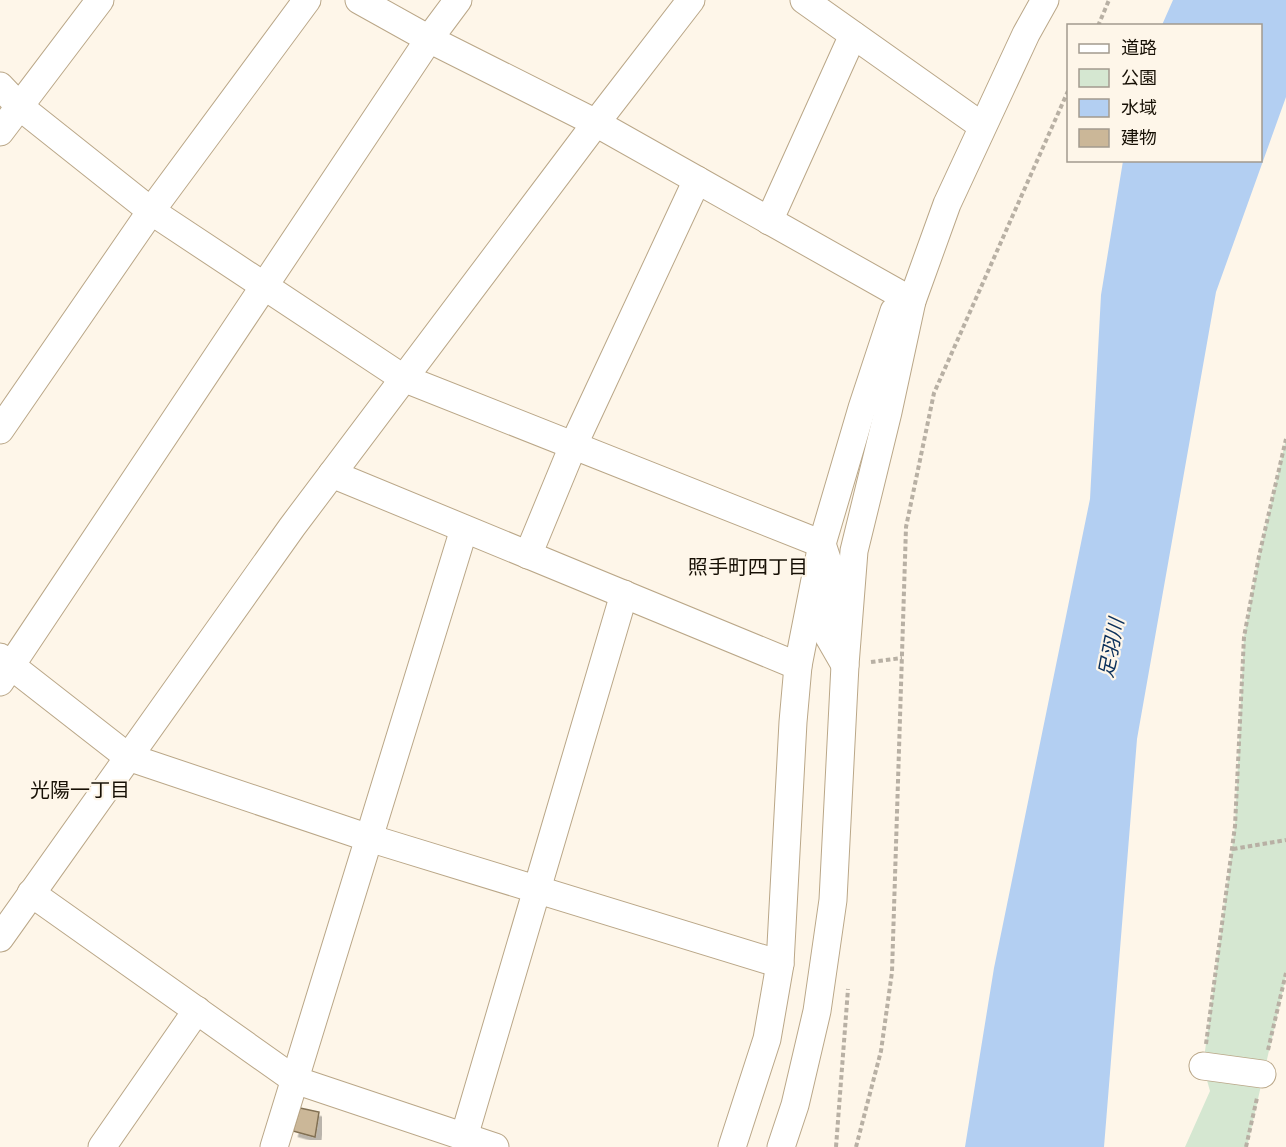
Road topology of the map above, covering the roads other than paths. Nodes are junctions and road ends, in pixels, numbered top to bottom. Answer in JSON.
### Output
{"nodes":[{"id":1,"x":100,"y":0,"type":"edge"},
{"id":2,"x":307,"y":0,"type":"edge"},
{"id":3,"x":359,"y":0,"type":"edge"},
{"id":4,"x":458,"y":0,"type":"edge"},
{"id":5,"x":691,"y":0,"type":"edge"},
{"id":6,"x":804,"y":0,"type":"edge"},
{"id":7,"x":1045,"y":0,"type":"edge"},
{"id":8,"x":854,"y":35,"type":"junction"},
{"id":9,"x":429,"y":39,"type":"junction"},
{"id":10,"x":0,"y":86,"type":"edge"},
{"id":11,"x":19,"y":106,"type":"junction"},
{"id":12,"x":596,"y":123,"type":"junction"},
{"id":13,"x":982,"y":126,"type":"junction"},
{"id":14,"x":0,"y":132,"type":"edge"},
{"id":15,"x":697,"y":180,"type":"junction"},
{"id":16,"x":151,"y":211,"type":"junction"},
{"id":17,"x":769,"y":221,"type":"junction"},
{"id":18,"x":264,"y":287,"type":"junction"},
{"id":19,"x":906,"y":298,"type":"junction"},
{"id":20,"x":403,"y":378,"type":"junction"},
{"id":21,"x":0,"y":430,"type":"edge"},
{"id":22,"x":573,"y":446,"type":"junction"},
{"id":23,"x":332,"y":474,"type":"junction"},
{"id":24,"x":464,"y":529,"type":"junction"},
{"id":25,"x":822,"y":544,"type":"junction"},
{"id":26,"x":528,"y":555,"type":"junction"},
{"id":27,"x":624,"y":594,"type":"junction"},
{"id":28,"x":845,"y":665,"type":"junction"},
{"id":29,"x":798,"y":666,"type":"junction"},
{"id":30,"x":4,"y":668,"type":"edge"},
{"id":31,"x":128,"y":757,"type":"junction"},
{"id":32,"x":369,"y":838,"type":"junction"},
{"id":33,"x":537,"y":891,"type":"junction"},
{"id":34,"x":31,"y":893,"type":"junction"},
{"id":35,"x":0,"y":938,"type":"edge"},
{"id":36,"x":780,"y":964,"type":"junction"},
{"id":37,"x":197,"y":1010,"type":"junction"},
{"id":38,"x":1203,"y":1066,"type":"road end"},
{"id":39,"x":1262,"y":1074,"type":"dead end"},
{"id":40,"x":295,"y":1080,"type":"junction"},
{"id":41,"x":464,"y":1137,"type":"junction"},
{"id":42,"x":102,"y":1147,"type":"edge"},
{"id":43,"x":274,"y":1147,"type":"edge"},
{"id":44,"x":495,"y":1147,"type":"edge"},
{"id":45,"x":732,"y":1147,"type":"edge"},
{"id":46,"x":781,"y":1147,"type":"edge"}],
"edges":[{"from":1,"to":11,"type":"street"},
{"from":2,"to":16,"type":"street"},
{"from":3,"to":9,"type":"street"},
{"from":4,"to":9,"type":"street"},
{"from":5,"to":12,"type":"street"},
{"from":6,"to":8,"type":"street"},
{"from":7,"to":13,"type":"street"},
{"from":8,"to":13,"type":"street"},
{"from":8,"to":17,"type":"street"},
{"from":9,"to":12,"type":"street"},
{"from":9,"to":18,"type":"street"},
{"from":10,"to":11,"type":"street"},
{"from":11,"to":14,"type":"street"},
{"from":11,"to":16,"type":"street"},
{"from":12,"to":15,"type":"street"},
{"from":12,"to":20,"type":"street"},
{"from":13,"to":19,"type":"street"},
{"from":15,"to":17,"type":"street"},
{"from":15,"to":22,"type":"street"},
{"from":16,"to":18,"type":"street"},
{"from":16,"to":21,"type":"street"},
{"from":17,"to":19,"type":"street"},
{"from":18,"to":20,"type":"street"},
{"from":18,"to":30,"type":"street"},
{"from":19,"to":25,"type":"street"},
{"from":19,"to":28,"type":"street"},
{"from":20,"to":22,"type":"street"},
{"from":20,"to":23,"type":"street"},
{"from":22,"to":25,"type":"street"},
{"from":22,"to":26,"type":"street"},
{"from":23,"to":24,"type":"street"},
{"from":23,"to":31,"type":"street"},
{"from":24,"to":26,"type":"street"},
{"from":24,"to":32,"type":"street"},
{"from":25,"to":28,"type":"street"},
{"from":25,"to":29,"type":"street"},
{"from":26,"to":27,"type":"street"},
{"from":27,"to":29,"type":"street"},
{"from":27,"to":33,"type":"street"},
{"from":28,"to":46,"type":"street"},
{"from":29,"to":36,"type":"street"},
{"from":30,"to":31,"type":"street"},
{"from":31,"to":32,"type":"street"},
{"from":31,"to":34,"type":"street"},
{"from":32,"to":33,"type":"street"},
{"from":32,"to":40,"type":"street"},
{"from":33,"to":36,"type":"street"},
{"from":33,"to":41,"type":"street"},
{"from":34,"to":35,"type":"street"},
{"from":34,"to":37,"type":"street"},
{"from":36,"to":45,"type":"street"},
{"from":37,"to":40,"type":"street"},
{"from":37,"to":42,"type":"street"},
{"from":38,"to":39,"type":"street"},
{"from":40,"to":41,"type":"street"},
{"from":40,"to":43,"type":"street"},
{"from":41,"to":44,"type":"street"}]}
